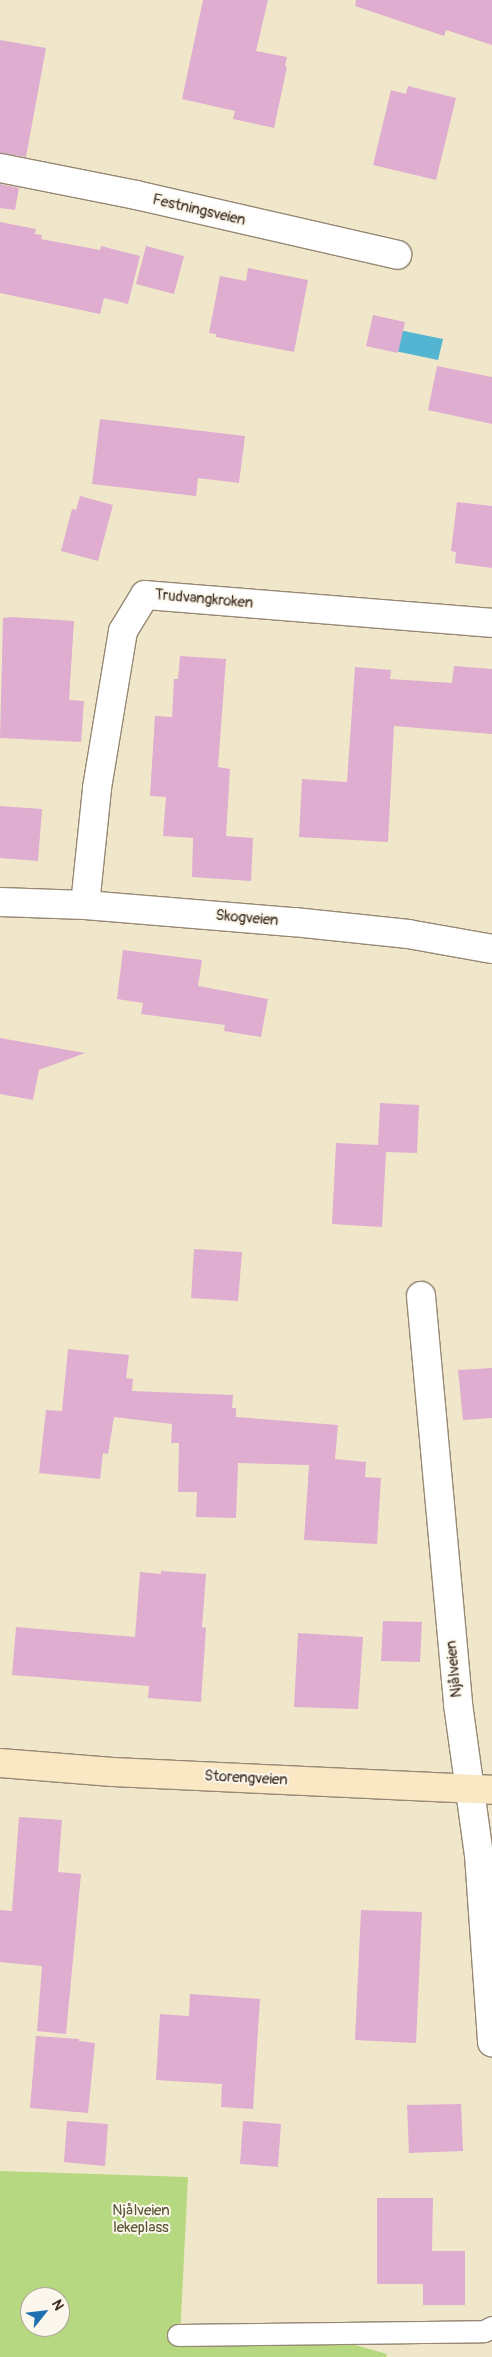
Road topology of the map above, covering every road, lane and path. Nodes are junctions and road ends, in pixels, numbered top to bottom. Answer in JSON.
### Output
{"nodes":[{"id":1,"x":0,"y":168,"type":"edge"},
{"id":2,"x":397,"y":255,"type":"dead end"},
{"id":3,"x":492,"y":623,"type":"edge"},
{"id":4,"x":0,"y":902,"type":"edge"},
{"id":5,"x":85,"y":905,"type":"junction"},
{"id":6,"x":492,"y":949,"type":"edge"},
{"id":7,"x":420,"y":1296,"type":"dead end"},
{"id":8,"x":0,"y":1763,"type":"edge"},
{"id":9,"x":481,"y":1790,"type":"edge"},
{"id":10,"x":492,"y":2043,"type":"edge"},
{"id":11,"x":492,"y":2327,"type":"edge"},
{"id":12,"x":178,"y":2335,"type":"dead end"}],
"edges":[{"from":1,"to":2,"type":"street","name":"Festningsveien"},
{"from":3,"to":5,"type":"street","name":"Trudvangkroken"},
{"from":4,"to":5,"type":"street","name":"Skogveien"},
{"from":5,"to":6,"type":"street","name":"Skogveien"},
{"from":7,"to":9,"type":"street","name":"Njålveien"},
{"from":8,"to":9,"type":"main road","name":"Storengveien"},
{"from":9,"to":10,"type":"street","name":"Njålveien"},
{"from":11,"to":12,"type":"lane"}]}
